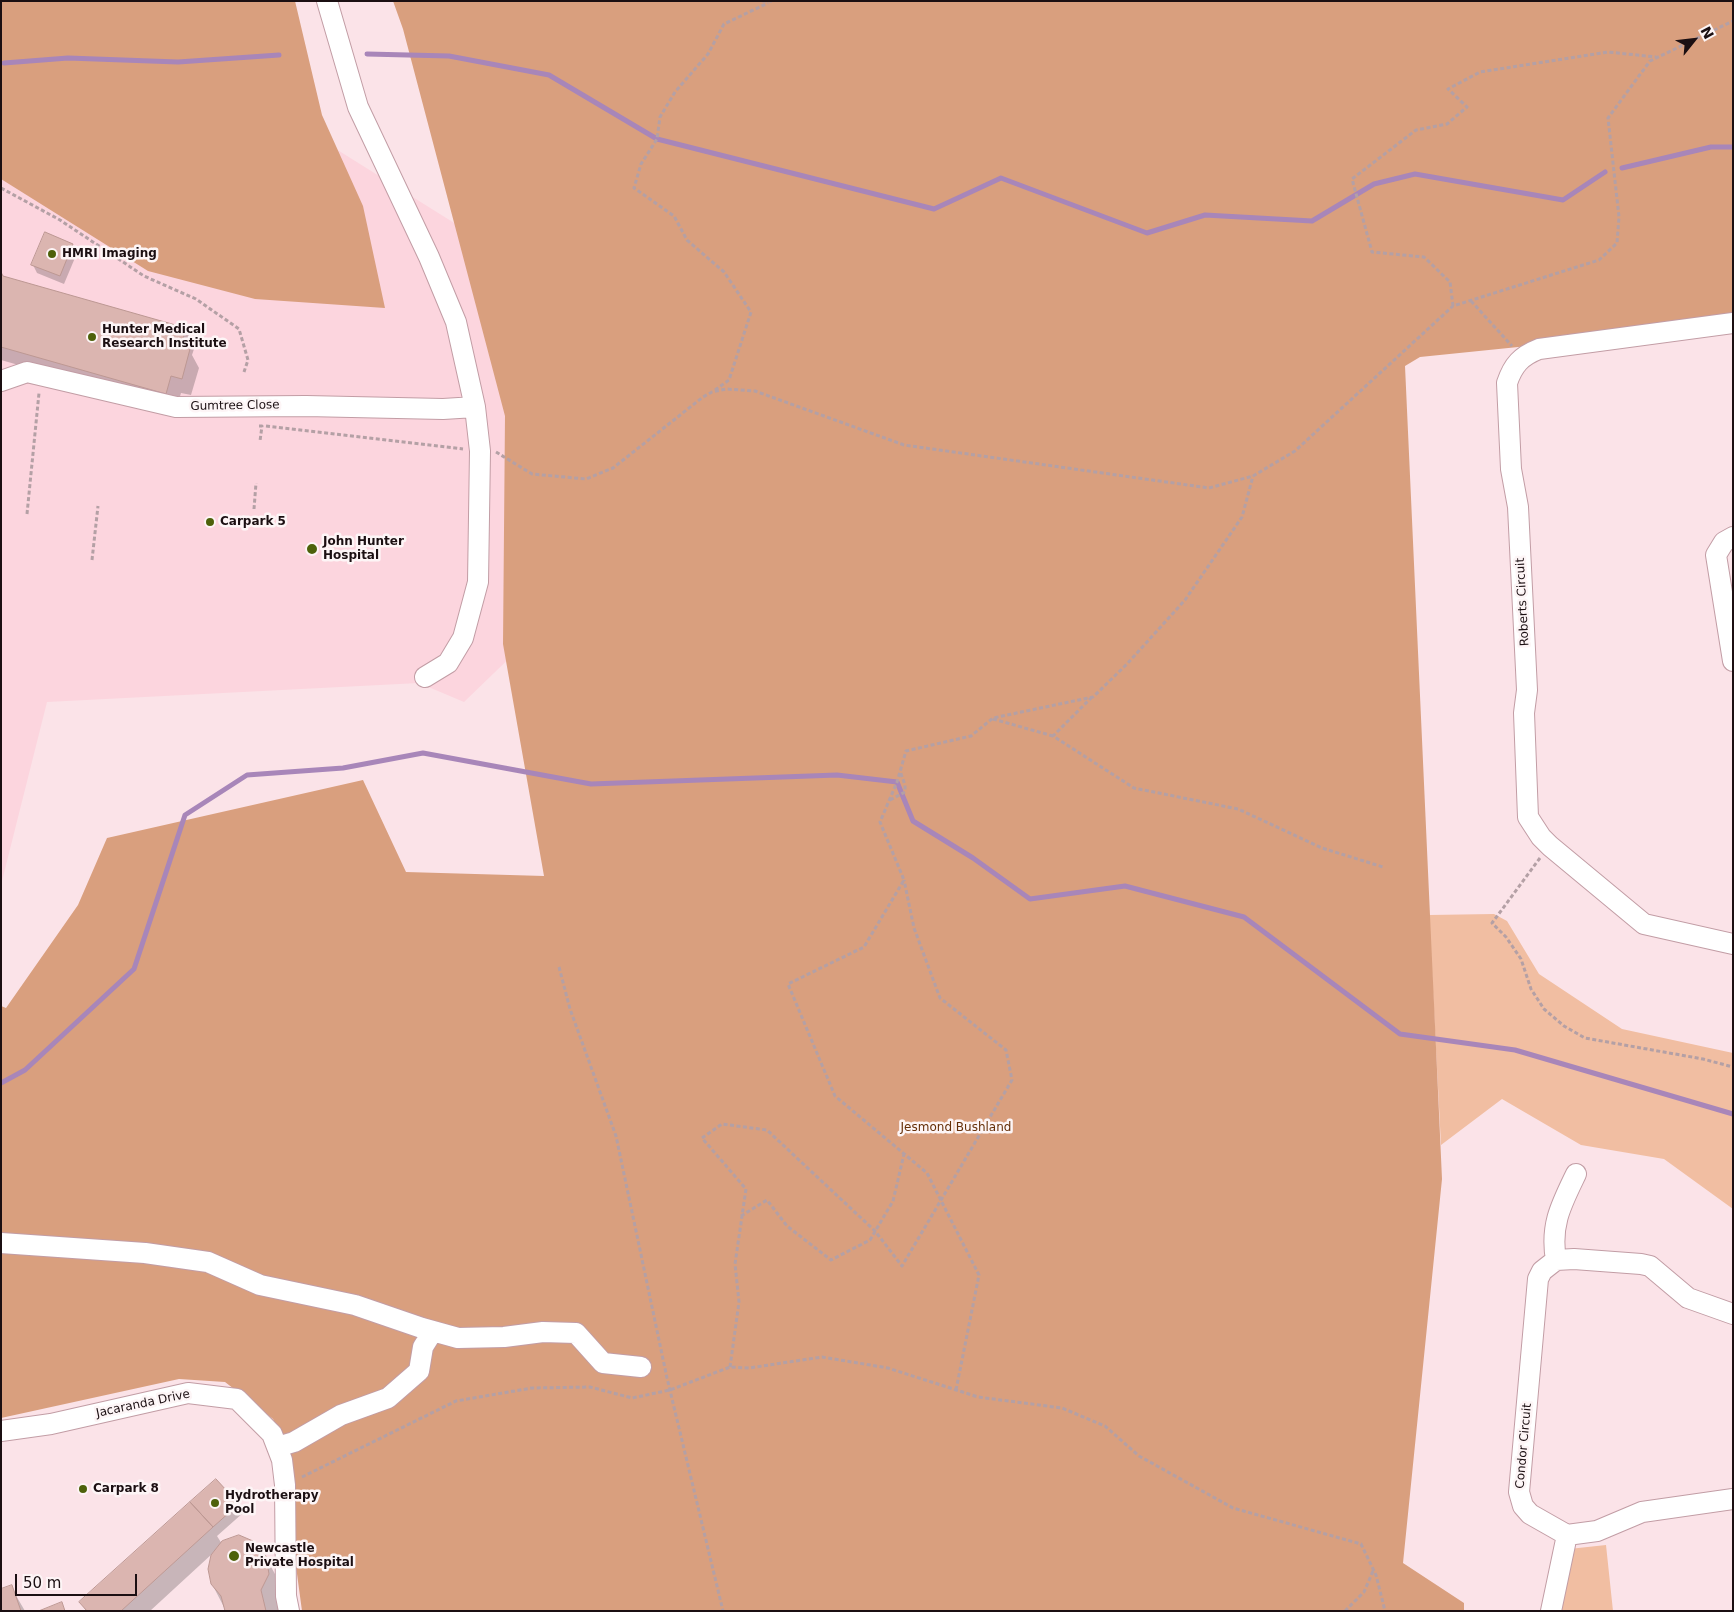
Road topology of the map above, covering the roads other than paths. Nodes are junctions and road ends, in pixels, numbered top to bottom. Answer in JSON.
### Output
{"nodes":[{"id":1,"x":327,"y":1,"type":"edge"},
{"id":2,"x":1733,"y":322,"type":"edge"},
{"id":3,"x":1,"y":382,"type":"edge"},
{"id":4,"x":475,"y":407,"type":"junction"},
{"id":5,"x":1733,"y":537,"type":"edge"},
{"id":6,"x":1733,"y":661,"type":"edge"},
{"id":7,"x":424,"y":677,"type":"dead end"},
{"id":8,"x":1733,"y":944,"type":"edge"},
{"id":9,"x":1576,"y":1174,"type":"dead end"},
{"id":10,"x":1,"y":1243,"type":"edge"},
{"id":11,"x":1556,"y":1260,"type":"junction"},
{"id":12,"x":1733,"y":1314,"type":"edge"},
{"id":13,"x":433,"y":1331,"type":"junction"},
{"id":14,"x":640,"y":1367,"type":"dead end"},
{"id":15,"x":1,"y":1432,"type":"edge"},
{"id":16,"x":277,"y":1447,"type":"junction"},
{"id":17,"x":1733,"y":1499,"type":"edge"},
{"id":18,"x":1567,"y":1535,"type":"junction"},
{"id":19,"x":289,"y":1611,"type":"edge"},
{"id":20,"x":1551,"y":1611,"type":"edge"}],
"edges":[{"from":1,"to":4,"type":"street"},
{"from":2,"to":8,"type":"street","name":"Roberts Circuit"},
{"from":3,"to":4,"type":"street","name":"Gumtree Close"},
{"from":4,"to":7,"type":"street"},
{"from":5,"to":6,"type":"street"},
{"from":9,"to":11,"type":"street"},
{"from":10,"to":13,"type":"street"},
{"from":11,"to":12,"type":"street"},
{"from":11,"to":18,"type":"street","name":"Condor Circuit"},
{"from":13,"to":14,"type":"street"},
{"from":13,"to":16,"type":"street"},
{"from":15,"to":16,"type":"street","name":"Jacaranda Drive"},
{"from":16,"to":19,"type":"street","name":"Jacaranda Drive"},
{"from":17,"to":18,"type":"street"},
{"from":18,"to":20,"type":"street"}]}
